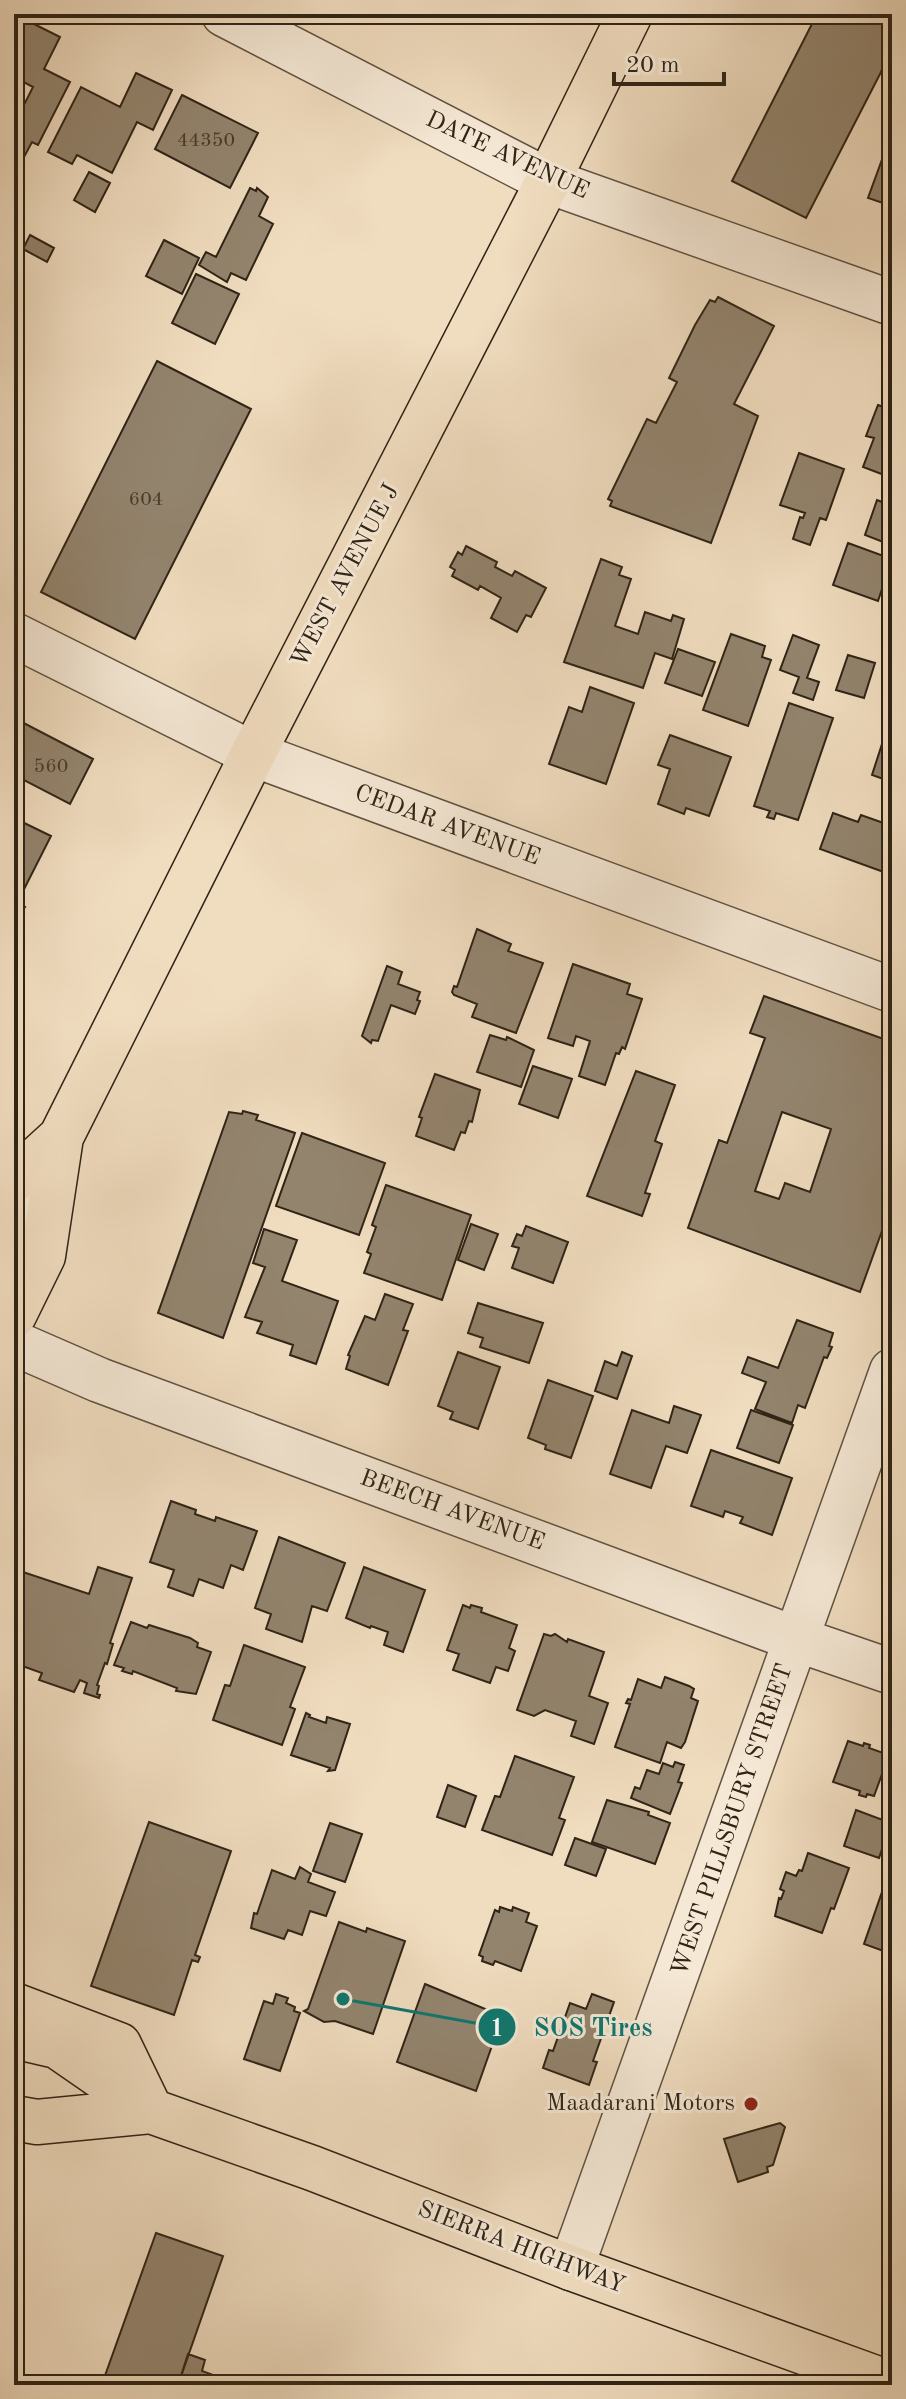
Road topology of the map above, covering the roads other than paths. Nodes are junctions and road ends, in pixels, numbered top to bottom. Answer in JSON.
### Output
{"nodes":[{"id":1,"x":224,"y":14,"type":"edge"},
{"id":2,"x":630,"y":14,"type":"edge"},
{"id":3,"x":548,"y":181,"type":"junction"},
{"id":4,"x":892,"y":303,"type":"edge"},
{"id":5,"x":14,"y":635,"type":"edge"},
{"id":6,"x":253,"y":754,"type":"junction"},
{"id":7,"x":892,"y":990,"type":"edge"},
{"id":8,"x":61,"y":1137,"type":"junction"},
{"id":9,"x":14,"y":1180,"type":"edge"},
{"id":10,"x":14,"y":1234,"type":"edge"},
{"id":11,"x":14,"y":1315,"type":"edge"},
{"id":12,"x":14,"y":1343,"type":"edge"},
{"id":13,"x":892,"y":1371,"type":"edge"},
{"id":14,"x":796,"y":1639,"type":"junction"},
{"id":15,"x":892,"y":1672,"type":"edge"},
{"id":16,"x":14,"y":2005,"type":"edge"},
{"id":17,"x":14,"y":2036,"type":"edge"},
{"id":18,"x":151,"y":2111,"type":"junction"},
{"id":19,"x":14,"y":2118,"type":"edge"},
{"id":20,"x":571,"y":2268,"type":"junction"},
{"id":21,"x":892,"y":2384,"type":"edge"}],
"edges":[{"from":1,"to":3,"type":"street","name":"DATE AVENUE"},
{"from":2,"to":3,"type":"main road","name":"WEST AVENUE J"},
{"from":3,"to":4,"type":"street","name":"DATE AVENUE"},
{"from":3,"to":6,"type":"main road","name":"WEST AVENUE J"},
{"from":5,"to":6,"type":"street","name":"CEDAR AVENUE"},
{"from":6,"to":7,"type":"street","name":"CEDAR AVENUE"},
{"from":6,"to":8,"type":"main road","name":"WEST AVENUE J"},
{"from":8,"to":9,"type":"main road","name":"WEST AVENUE J"},
{"from":8,"to":10,"type":"street"},
{"from":8,"to":11,"type":"main road","name":"WEST AVENUE J"},
{"from":12,"to":14,"type":"street","name":"BEECH AVENUE"},
{"from":13,"to":14,"type":"street","name":"WEST PILLSBURY STREET"},
{"from":14,"to":15,"type":"street","name":"BEECH AVENUE"},
{"from":14,"to":20,"type":"street","name":"WEST PILLSBURY STREET"},
{"from":16,"to":18,"type":"main road"},
{"from":17,"to":18,"type":"main road","name":"SIERRA HIGHWAY"},
{"from":18,"to":19,"type":"main road","name":"SIERRA HIGHWAY"},
{"from":18,"to":20,"type":"main road","name":"SIERRA HIGHWAY"},
{"from":20,"to":21,"type":"main road","name":"SIERRA HIGHWAY"}]}
